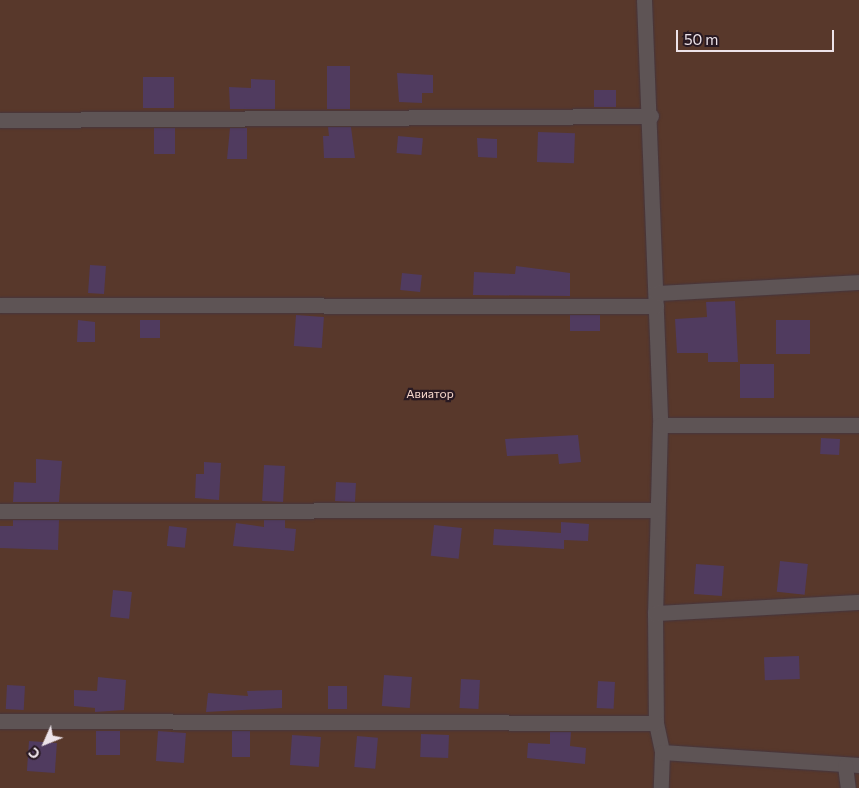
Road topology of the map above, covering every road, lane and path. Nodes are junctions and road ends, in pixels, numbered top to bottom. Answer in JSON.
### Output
{"nodes":[{"id":1,"x":644,"y":0,"type":"edge"},
{"id":2,"x":650,"y":116,"type":"junction"},
{"id":3,"x":0,"y":120,"type":"edge"},
{"id":4,"x":859,"y":282,"type":"edge"},
{"id":5,"x":656,"y":300,"type":"junction"},
{"id":6,"x":0,"y":305,"type":"edge"},
{"id":7,"x":660,"y":425,"type":"junction"},
{"id":8,"x":859,"y":425,"type":"edge"},
{"id":9,"x":657,"y":510,"type":"junction"},
{"id":10,"x":0,"y":511,"type":"edge"},
{"id":11,"x":859,"y":602,"type":"edge"},
{"id":12,"x":655,"y":613,"type":"junction"},
{"id":13,"x":0,"y":721,"type":"edge"},
{"id":14,"x":656,"y":723,"type":"junction"},
{"id":15,"x":662,"y":752,"type":"junction"},
{"id":16,"x":852,"y":765,"type":"edge"},
{"id":17,"x":661,"y":788,"type":"edge"},
{"id":18,"x":848,"y":788,"type":"edge"}],
"edges":[{"from":1,"to":2,"type":"street"},
{"from":2,"to":3,"type":"street"},
{"from":2,"to":5,"type":"street"},
{"from":4,"to":5,"type":"street"},
{"from":5,"to":6,"type":"street"},
{"from":5,"to":7,"type":"street"},
{"from":7,"to":8,"type":"street"},
{"from":7,"to":9,"type":"street"},
{"from":9,"to":10,"type":"street"},
{"from":9,"to":12,"type":"street"},
{"from":11,"to":12,"type":"street"},
{"from":12,"to":14,"type":"street"},
{"from":13,"to":14,"type":"street"},
{"from":14,"to":15,"type":"street"},
{"from":15,"to":16,"type":"street"},
{"from":15,"to":17,"type":"street"},
{"from":16,"to":18,"type":"street"}]}
